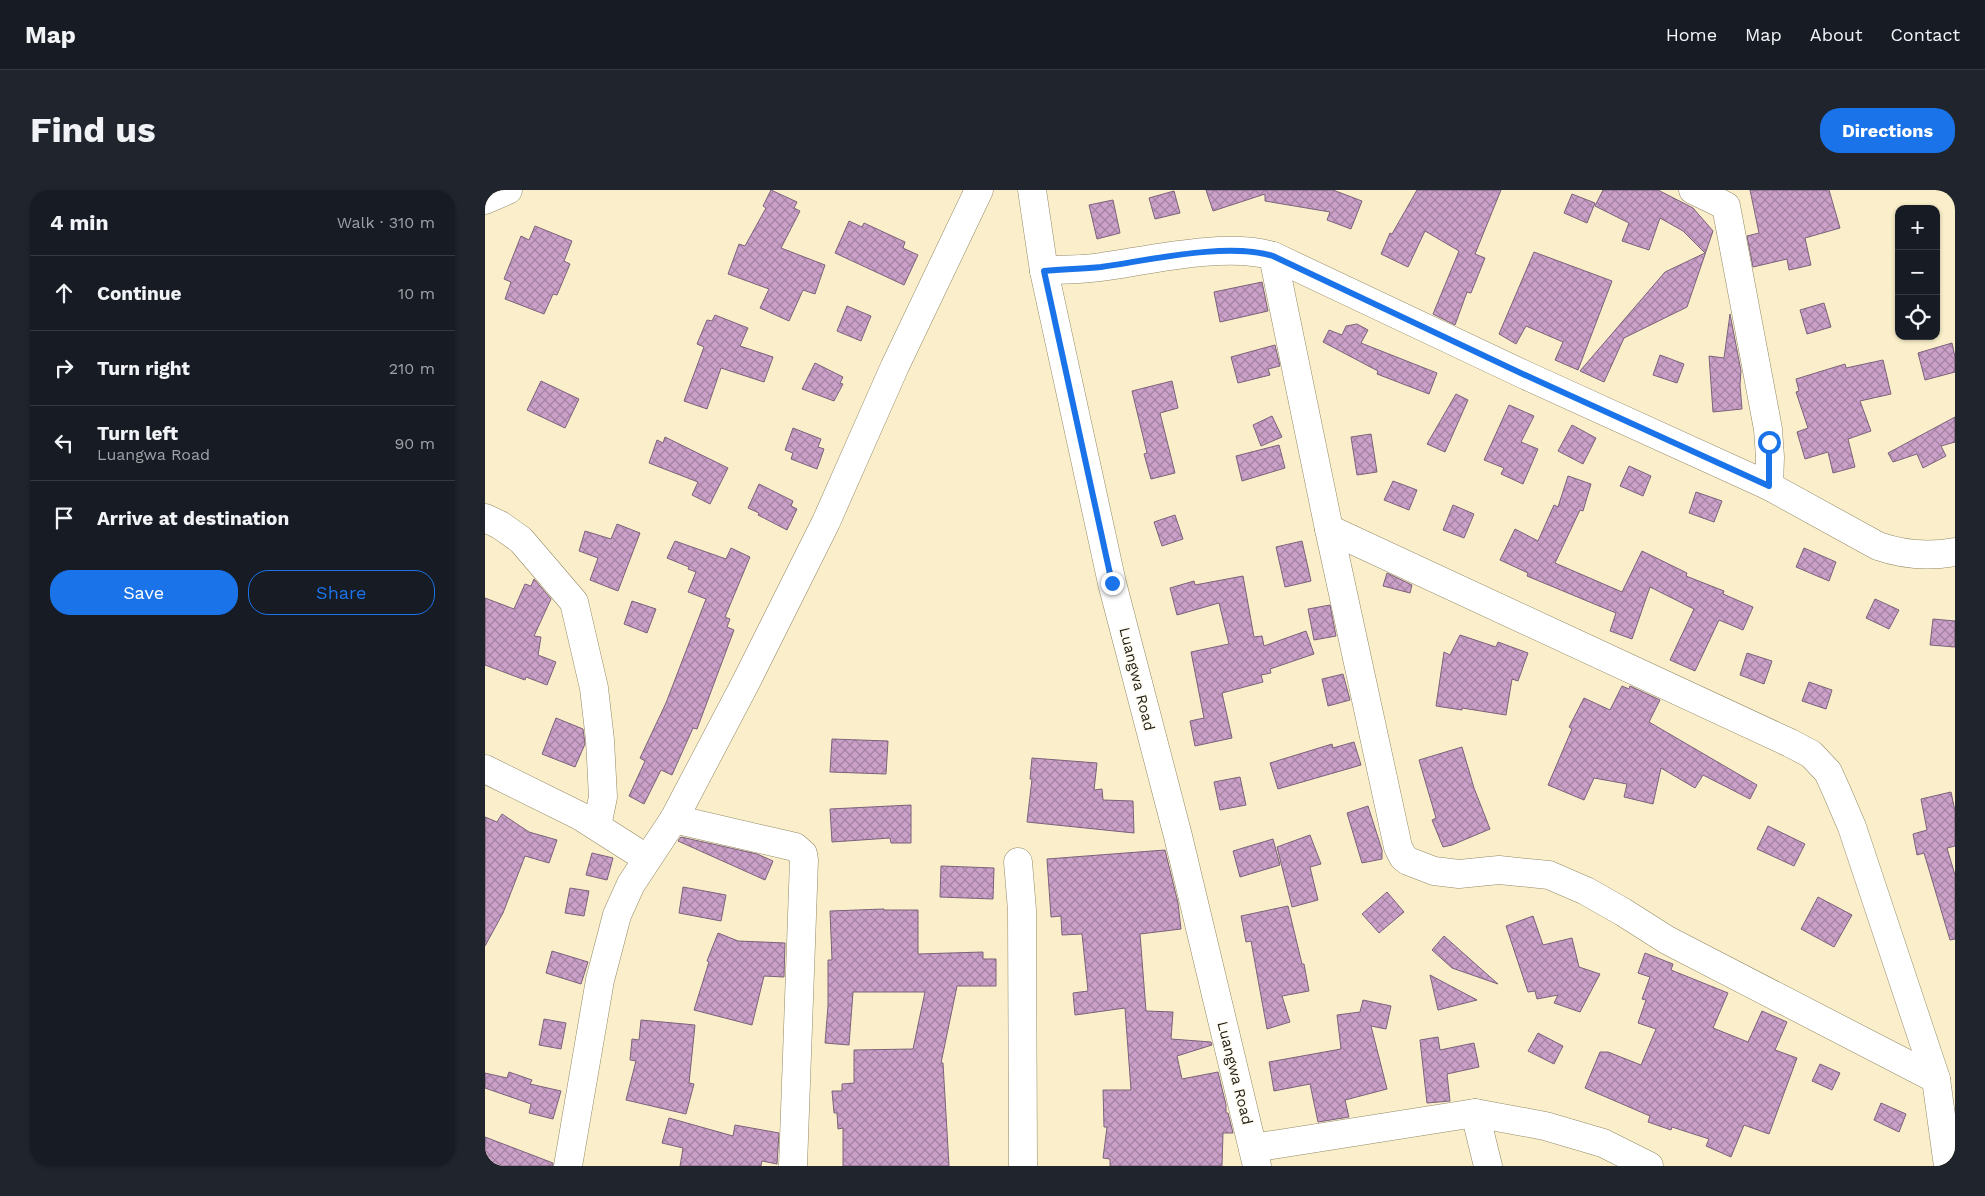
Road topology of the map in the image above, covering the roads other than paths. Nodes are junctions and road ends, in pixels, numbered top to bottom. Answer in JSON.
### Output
{"nodes":[{"id":1,"x":508,"y":190,"type":"edge"},
{"id":2,"x":979,"y":190,"type":"edge"},
{"id":3,"x":1032,"y":190,"type":"edge"},
{"id":4,"x":1693,"y":190,"type":"edge"},
{"id":5,"x":1724,"y":198,"type":"edge"},
{"id":6,"x":485,"y":200,"type":"edge"},
{"id":7,"x":1273,"y":256,"type":"junction"},
{"id":8,"x":1044,"y":271,"type":"junction"},
{"id":9,"x":1769,"y":486,"type":"junction"},
{"id":10,"x":485,"y":518,"type":"edge"},
{"id":11,"x":1329,"y":529,"type":"junction"},
{"id":12,"x":1955,"y":552,"type":"edge"},
{"id":13,"x":485,"y":769,"type":"edge"},
{"id":14,"x":674,"y":819,"type":"junction"},
{"id":15,"x":597,"y":826,"type":"junction"},
{"id":16,"x":646,"y":858,"type":"junction"},
{"id":17,"x":1018,"y":862,"type":"dead end"},
{"id":18,"x":1936,"y":1079,"type":"junction"},
{"id":19,"x":1475,"y":1113,"type":"junction"},
{"id":20,"x":1255,"y":1157,"type":"edge"},
{"id":21,"x":568,"y":1166,"type":"edge"},
{"id":22,"x":793,"y":1166,"type":"edge"},
{"id":23,"x":1023,"y":1166,"type":"edge"},
{"id":24,"x":1488,"y":1166,"type":"edge"},
{"id":25,"x":1649,"y":1166,"type":"edge"},
{"id":26,"x":1948,"y":1166,"type":"edge"}],
"edges":[{"from":1,"to":6,"type":"street"},
{"from":2,"to":14,"type":"street"},
{"from":3,"to":8,"type":"street","name":"Luangwa Road"},
{"from":4,"to":5,"type":"street"},
{"from":5,"to":9,"type":"street"},
{"from":7,"to":8,"type":"street"},
{"from":7,"to":9,"type":"street"},
{"from":7,"to":11,"type":"street"},
{"from":8,"to":20,"type":"street","name":"Luangwa Road"},
{"from":9,"to":12,"type":"street"},
{"from":10,"to":15,"type":"street"},
{"from":11,"to":18,"type":"street"},
{"from":11,"to":18,"type":"street"},
{"from":13,"to":15,"type":"street"},
{"from":14,"to":16,"type":"street"},
{"from":14,"to":22,"type":"street"},
{"from":15,"to":16,"type":"street"},
{"from":16,"to":21,"type":"street"},
{"from":17,"to":23,"type":"street"},
{"from":18,"to":26,"type":"street"},
{"from":19,"to":20,"type":"street"},
{"from":19,"to":24,"type":"street"},
{"from":19,"to":25,"type":"street"}]}
